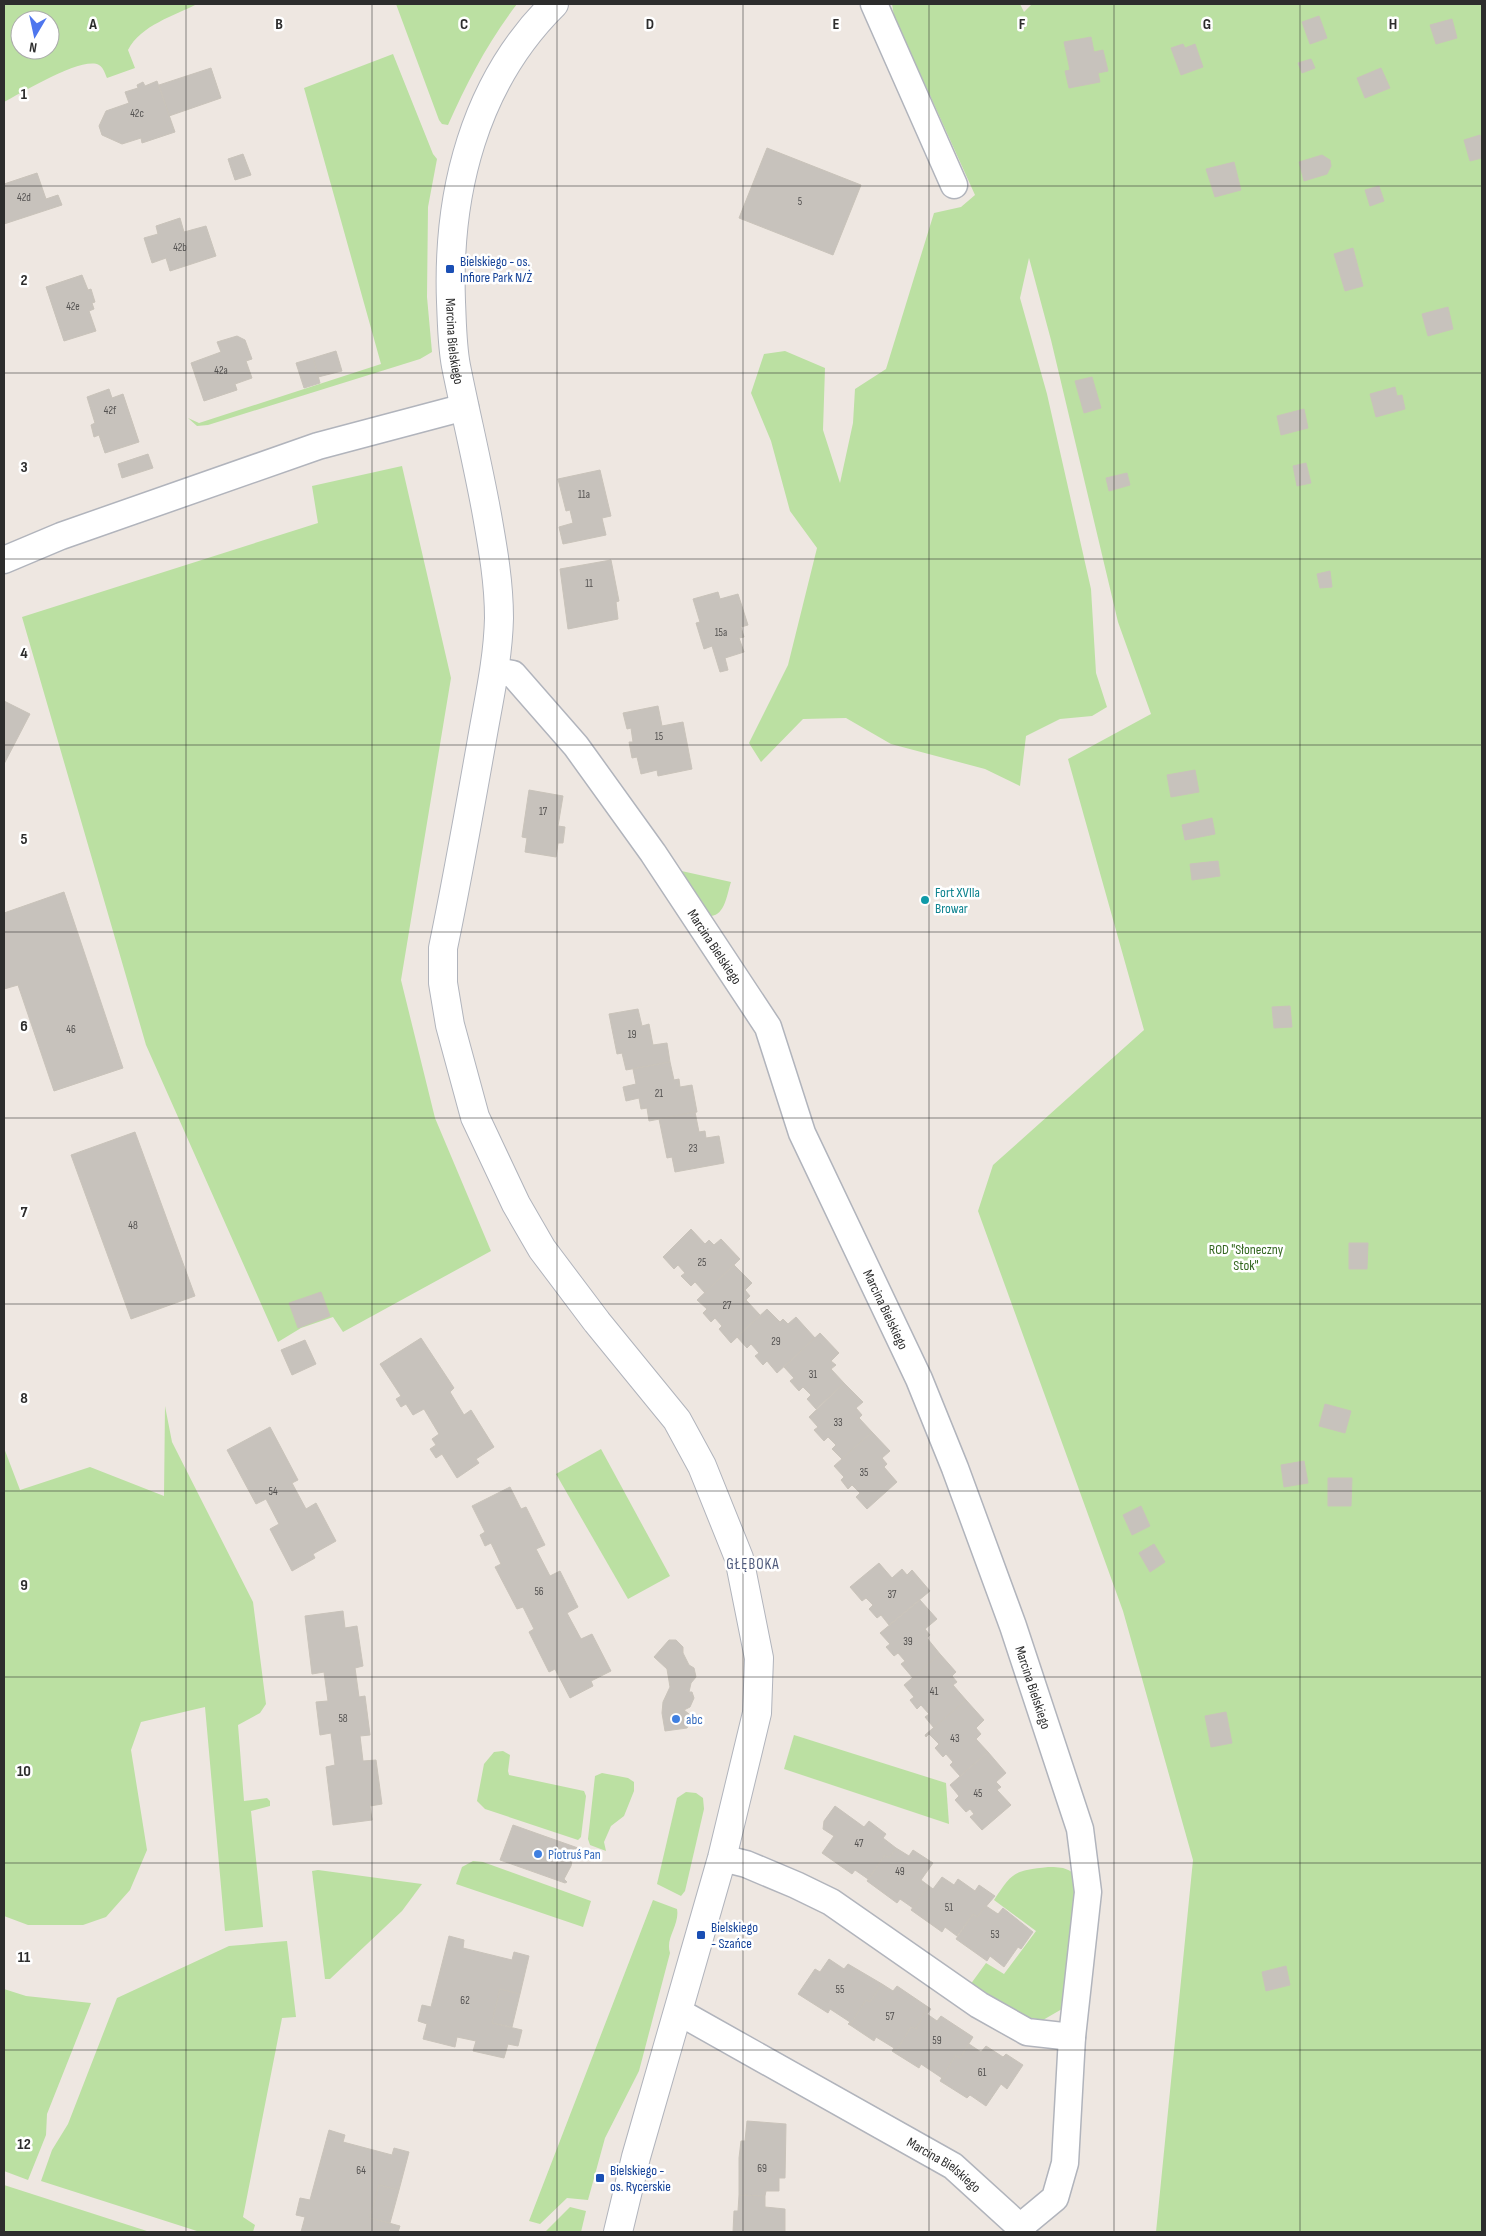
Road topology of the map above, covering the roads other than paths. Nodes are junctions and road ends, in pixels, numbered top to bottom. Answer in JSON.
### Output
{"nodes":[{"id":1,"x":554,"y":4,"type":"edge"},
{"id":2,"x":874,"y":4,"type":"edge"},
{"id":3,"x":954,"y":185,"type":"dead end"},
{"id":4,"x":465,"y":407,"type":"junction"},
{"id":5,"x":4,"y":560,"type":"edge"},
{"id":6,"x":494,"y":671,"type":"junction"},
{"id":7,"x":722,"y":1858,"type":"junction"},
{"id":8,"x":679,"y":2012,"type":"junction"},
{"id":9,"x":1072,"y":2037,"type":"junction"},
{"id":10,"x":1021,"y":2230,"type":"edge"},
{"id":11,"x":618,"y":2232,"type":"edge"}],
"edges":[{"from":1,"to":4,"type":"street","name":"Marcina Bielskiego"},
{"from":2,"to":3,"type":"street"},
{"from":4,"to":5,"type":"street"},
{"from":4,"to":6,"type":"street","name":"Marcina Bielskiego"},
{"from":6,"to":7,"type":"street","name":"Marcina Bielskiego"},
{"from":6,"to":9,"type":"street","name":"Marcina Bielskiego"},
{"from":7,"to":8,"type":"street","name":"Marcina Bielskiego"},
{"from":7,"to":9,"type":"street"},
{"from":8,"to":10,"type":"street","name":"Marcina Bielskiego"},
{"from":8,"to":11,"type":"street","name":"Marcina Bielskiego"},
{"from":9,"to":10,"type":"street","name":"Marcina Bielskiego"}]}
